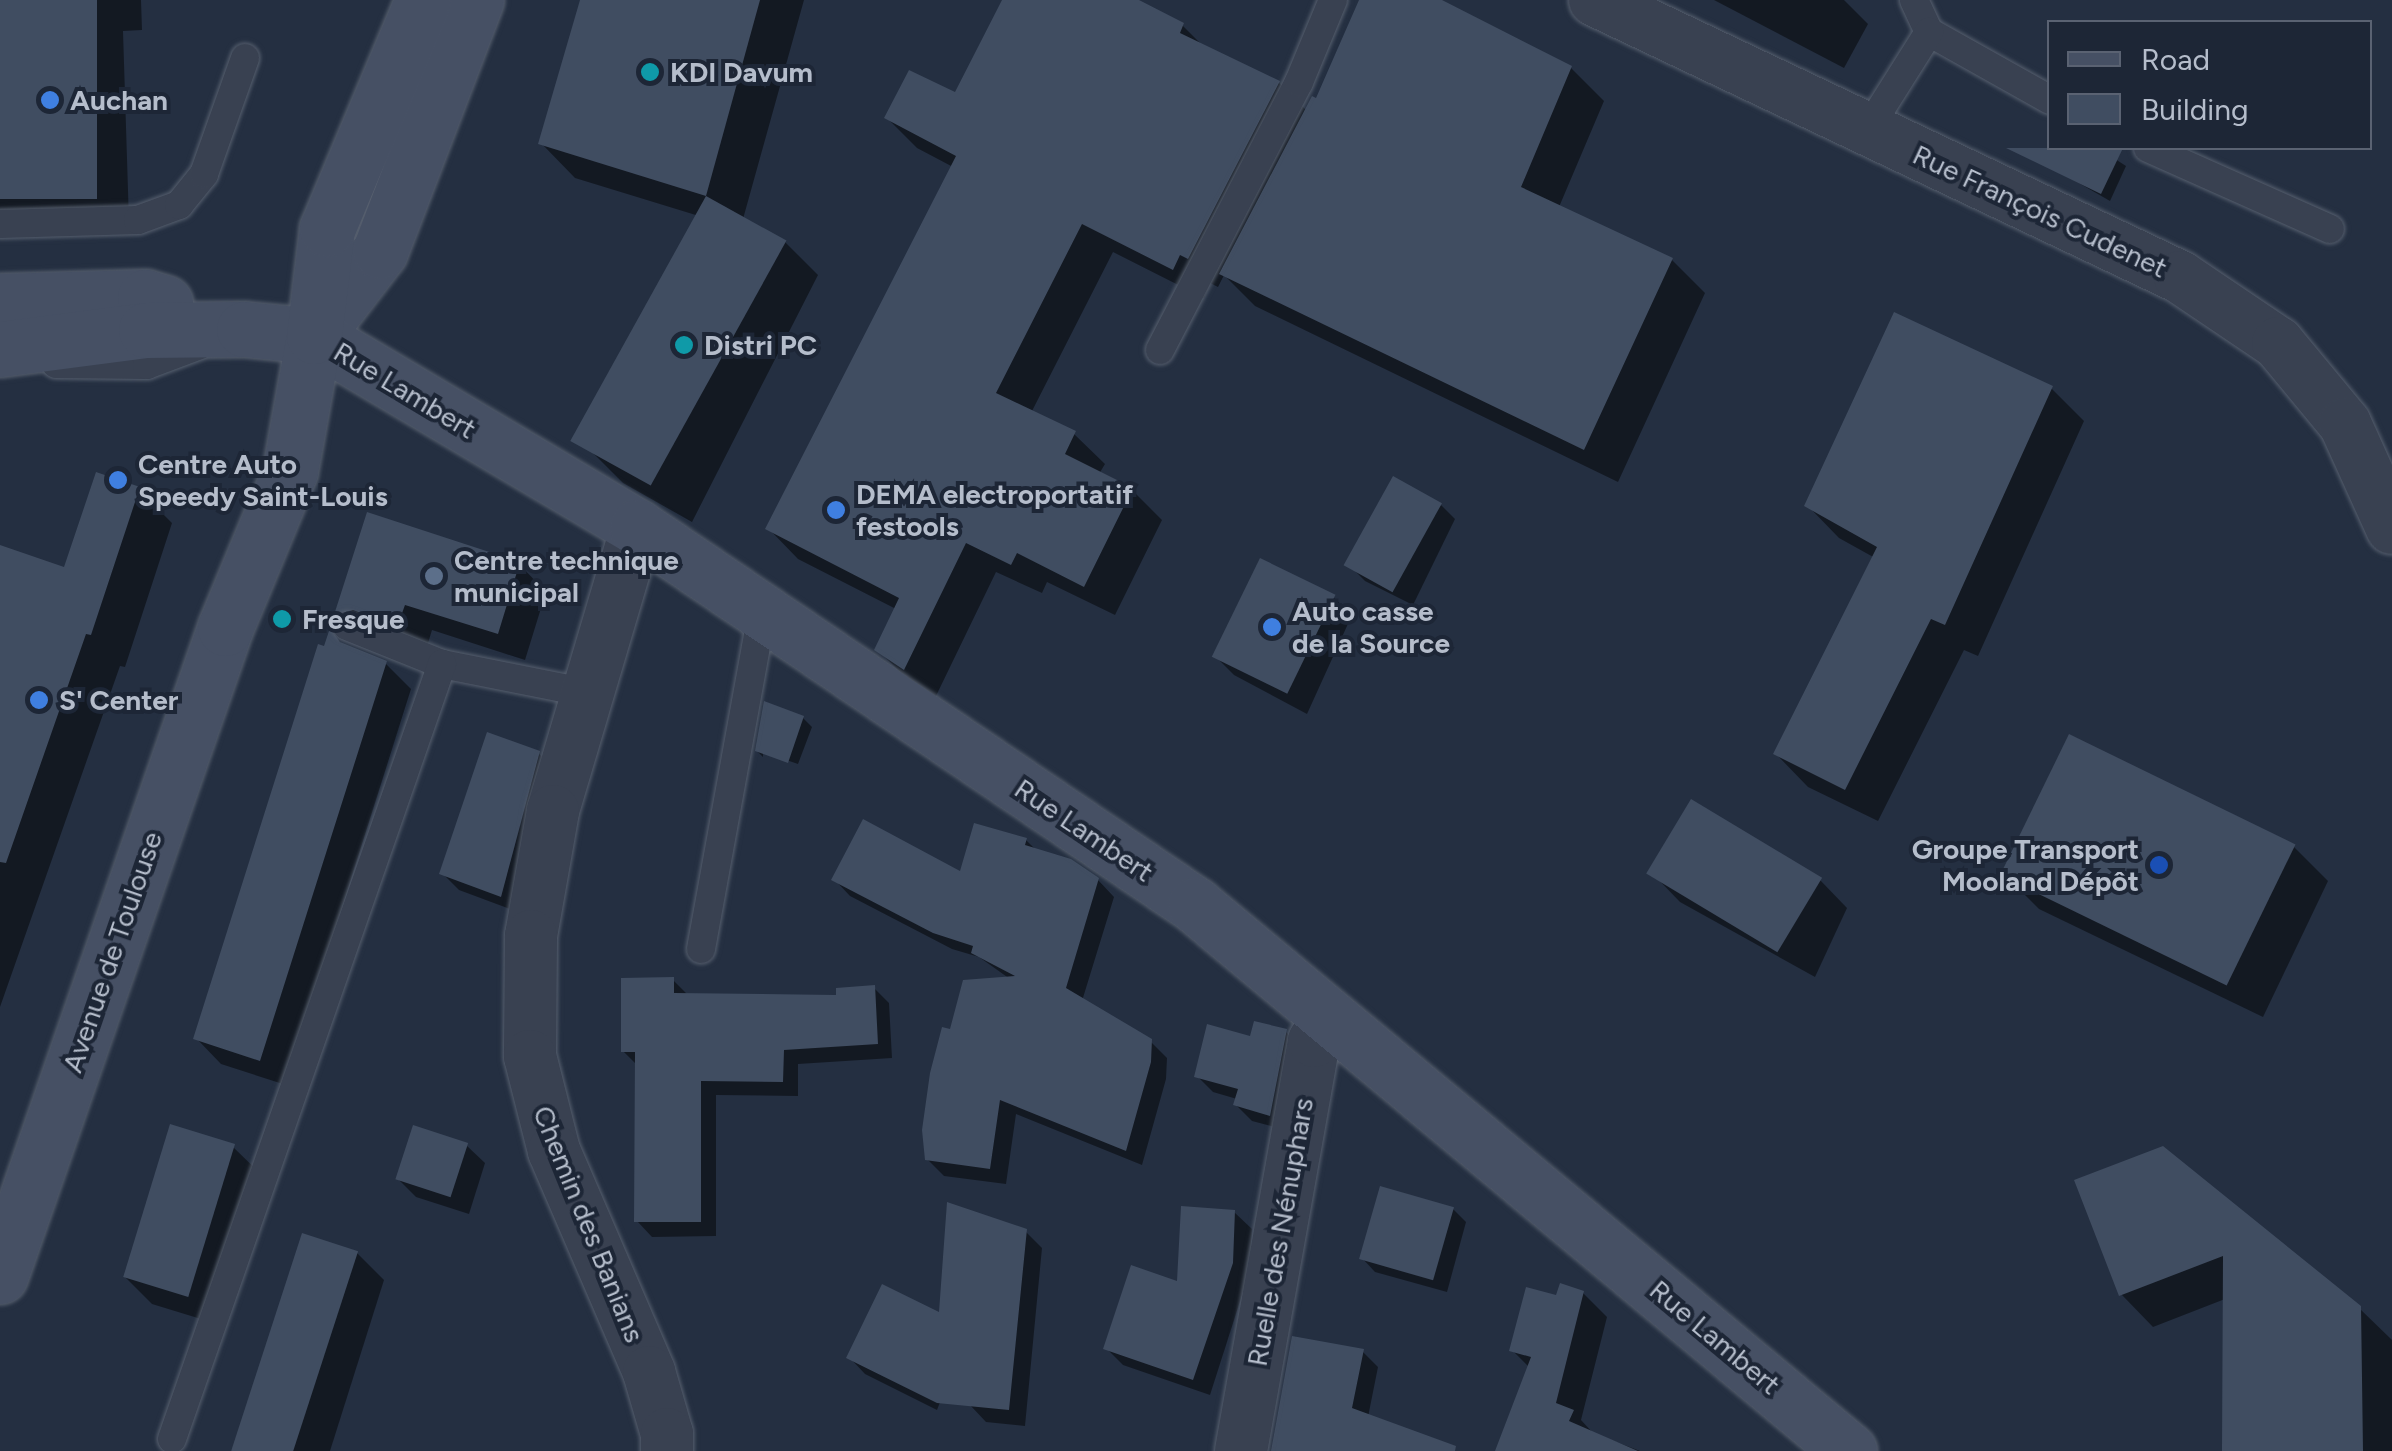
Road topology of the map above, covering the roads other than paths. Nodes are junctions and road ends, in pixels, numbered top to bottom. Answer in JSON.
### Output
{"nodes":[{"id":1,"x":423,"y":0,"type":"edge"},
{"id":2,"x":476,"y":0,"type":"edge"},
{"id":3,"x":1333,"y":0,"type":"edge"},
{"id":4,"x":1595,"y":0,"type":"edge"},
{"id":5,"x":1914,"y":0,"type":"edge"},
{"id":6,"x":1928,"y":32,"type":"junction"},
{"id":7,"x":245,"y":58,"type":"dead end"},
{"id":8,"x":2047,"y":98,"type":"edge"},
{"id":9,"x":1868,"y":130,"type":"junction"},
{"id":10,"x":2152,"y":150,"type":"edge"},
{"id":11,"x":0,"y":224,"type":"edge"},
{"id":12,"x":2330,"y":229,"type":"dead end"},
{"id":13,"x":0,"y":301,"type":"edge"},
{"id":14,"x":244,"y":328,"type":"junction"},
{"id":15,"x":314,"y":336,"type":"junction"},
{"id":16,"x":0,"y":349,"type":"edge"},
{"id":17,"x":1160,"y":350,"type":"dead end"},
{"id":18,"x":0,"y":362,"type":"edge"},
{"id":19,"x":637,"y":528,"type":"junction"},
{"id":20,"x":2392,"y":528,"type":"edge"},
{"id":21,"x":762,"y":612,"type":"junction"},
{"id":22,"x":347,"y":626,"type":"dead end"},
{"id":23,"x":442,"y":664,"type":"junction"},
{"id":24,"x":588,"y":693,"type":"junction"},
{"id":25,"x":702,"y":950,"type":"dead end"},
{"id":26,"x":1330,"y":1018,"type":"junction"},
{"id":27,"x":0,"y":1276,"type":"edge"},
{"id":28,"x":172,"y":1439,"type":"dead end"},
{"id":29,"x":668,"y":1451,"type":"edge"},
{"id":30,"x":1241,"y":1451,"type":"edge"},
{"id":31,"x":1849,"y":1451,"type":"edge"}],
"edges":[{"from":1,"to":15,"type":"street","name":"Avenue de Toulouse"},
{"from":2,"to":15,"type":"street","name":"Avenue de Toulouse"},
{"from":3,"to":17,"type":"lane"},
{"from":4,"to":9,"type":"street","name":"Rue François Cudenet"},
{"from":5,"to":6,"type":"lane"},
{"from":6,"to":8,"type":"lane"},
{"from":6,"to":9,"type":"lane"},
{"from":7,"to":11,"type":"lane"},
{"from":9,"to":20,"type":"street","name":"Rue François Cudenet"},
{"from":10,"to":12,"type":"lane"},
{"from":13,"to":14,"type":"street","name":"Rue Lambert"},
{"from":14,"to":15,"type":"street","name":"Rue Lambert"},
{"from":14,"to":16,"type":"street","name":"Rue Lambert"},
{"from":14,"to":18,"type":"lane"},
{"from":15,"to":19,"type":"street","name":"Rue Lambert"},
{"from":15,"to":27,"type":"street","name":"Avenue de Toulouse"},
{"from":19,"to":21,"type":"street","name":"Rue Lambert"},
{"from":19,"to":24,"type":"street","name":"Chemin des Banians"},
{"from":21,"to":25,"type":"lane"},
{"from":21,"to":26,"type":"street","name":"Rue Lambert"},
{"from":22,"to":23,"type":"lane"},
{"from":23,"to":24,"type":"lane"},
{"from":23,"to":28,"type":"lane"},
{"from":24,"to":29,"type":"street","name":"Chemin des Banians"},
{"from":26,"to":30,"type":"street","name":"Ruelle des Nénuphars"},
{"from":26,"to":31,"type":"street","name":"Rue Lambert"}]}
